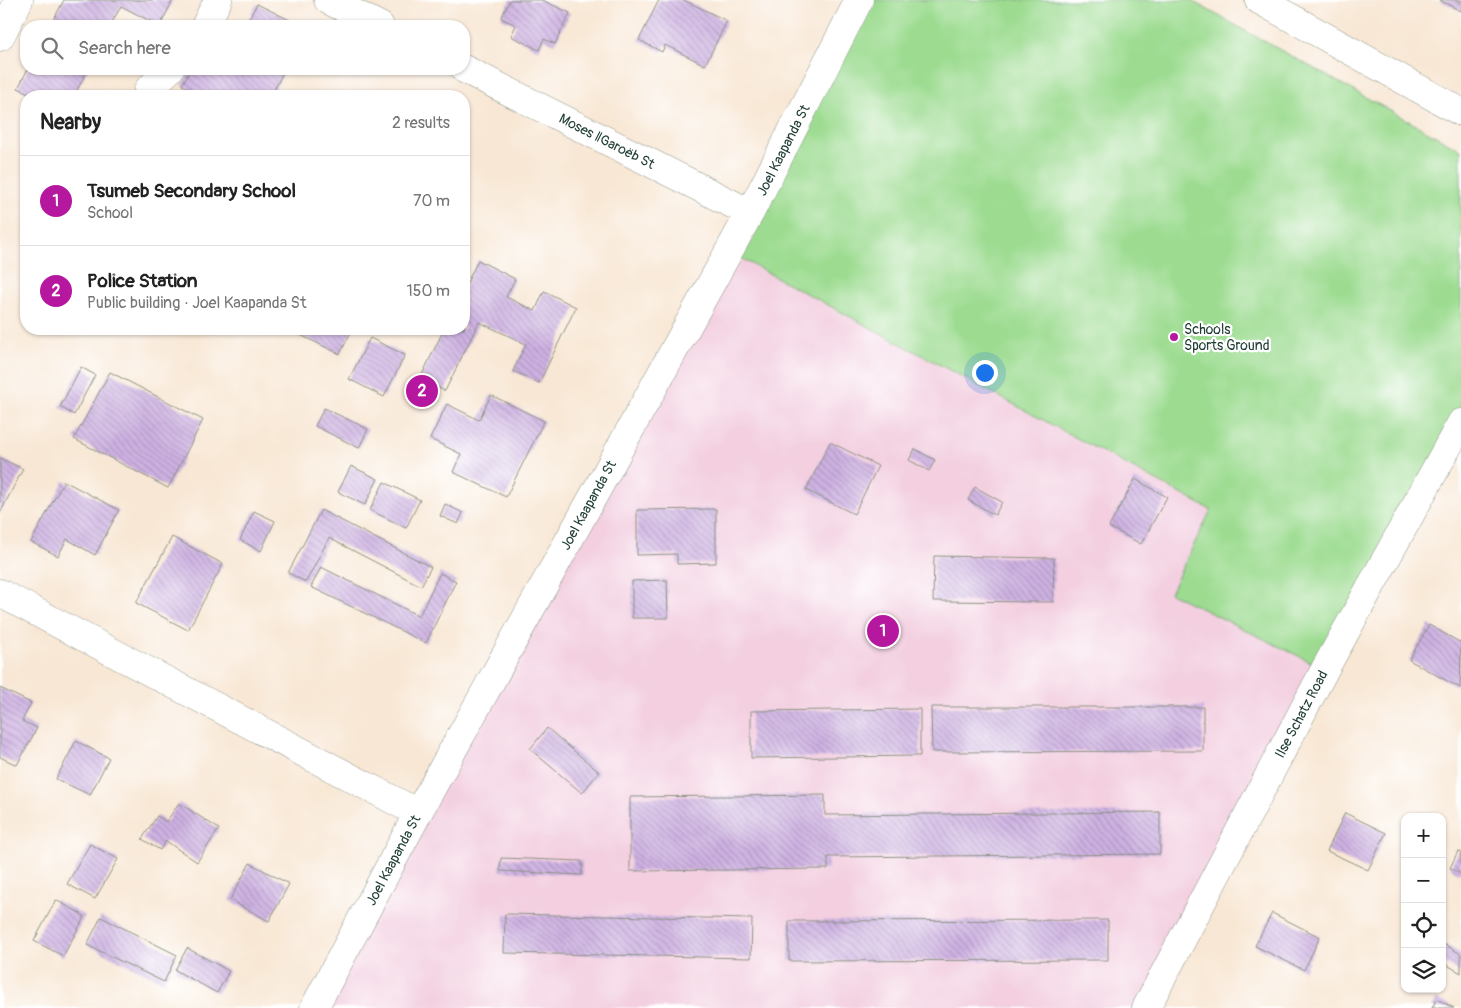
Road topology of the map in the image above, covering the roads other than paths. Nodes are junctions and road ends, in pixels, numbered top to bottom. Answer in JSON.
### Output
{"nodes":[{"id":1,"x":20,"y":0,"type":"edge"},
{"id":2,"x":218,"y":0,"type":"edge"},
{"id":3,"x":328,"y":0,"type":"edge"},
{"id":4,"x":859,"y":0,"type":"edge"},
{"id":5,"x":1259,"y":0,"type":"edge"},
{"id":6,"x":207,"y":20,"type":"edge"},
{"id":7,"x":368,"y":20,"type":"edge"},
{"id":8,"x":0,"y":37,"type":"edge"},
{"id":9,"x":470,"y":72,"type":"edge"},
{"id":10,"x":164,"y":75,"type":"edge"},
{"id":11,"x":148,"y":90,"type":"dead end"},
{"id":12,"x":1461,"y":112,"type":"edge"},
{"id":13,"x":750,"y":214,"type":"junction"},
{"id":14,"x":1461,"y":423,"type":"edge"},
{"id":15,"x":3,"y":601,"type":"edge"},
{"id":16,"x":418,"y":813,"type":"junction"},
{"id":17,"x":314,"y":1008,"type":"edge"},
{"id":18,"x":1146,"y":1008,"type":"edge"}],
"edges":[{"from":1,"to":8,"type":"street"},
{"from":2,"to":6,"type":"street"},
{"from":3,"to":7,"type":"street"},
{"from":4,"to":13,"type":"street","name":"Joel Kaapanda St"},
{"from":5,"to":12,"type":"street"},
{"from":9,"to":13,"type":"street","name":"Moses ǁGaroëb St"},
{"from":10,"to":11,"type":"street"},
{"from":13,"to":16,"type":"street","name":"Joel Kaapanda St"},
{"from":14,"to":18,"type":"street","name":"Ilse Schatz Road"},
{"from":15,"to":16,"type":"street"},
{"from":16,"to":17,"type":"street","name":"Joel Kaapanda St"}]}
